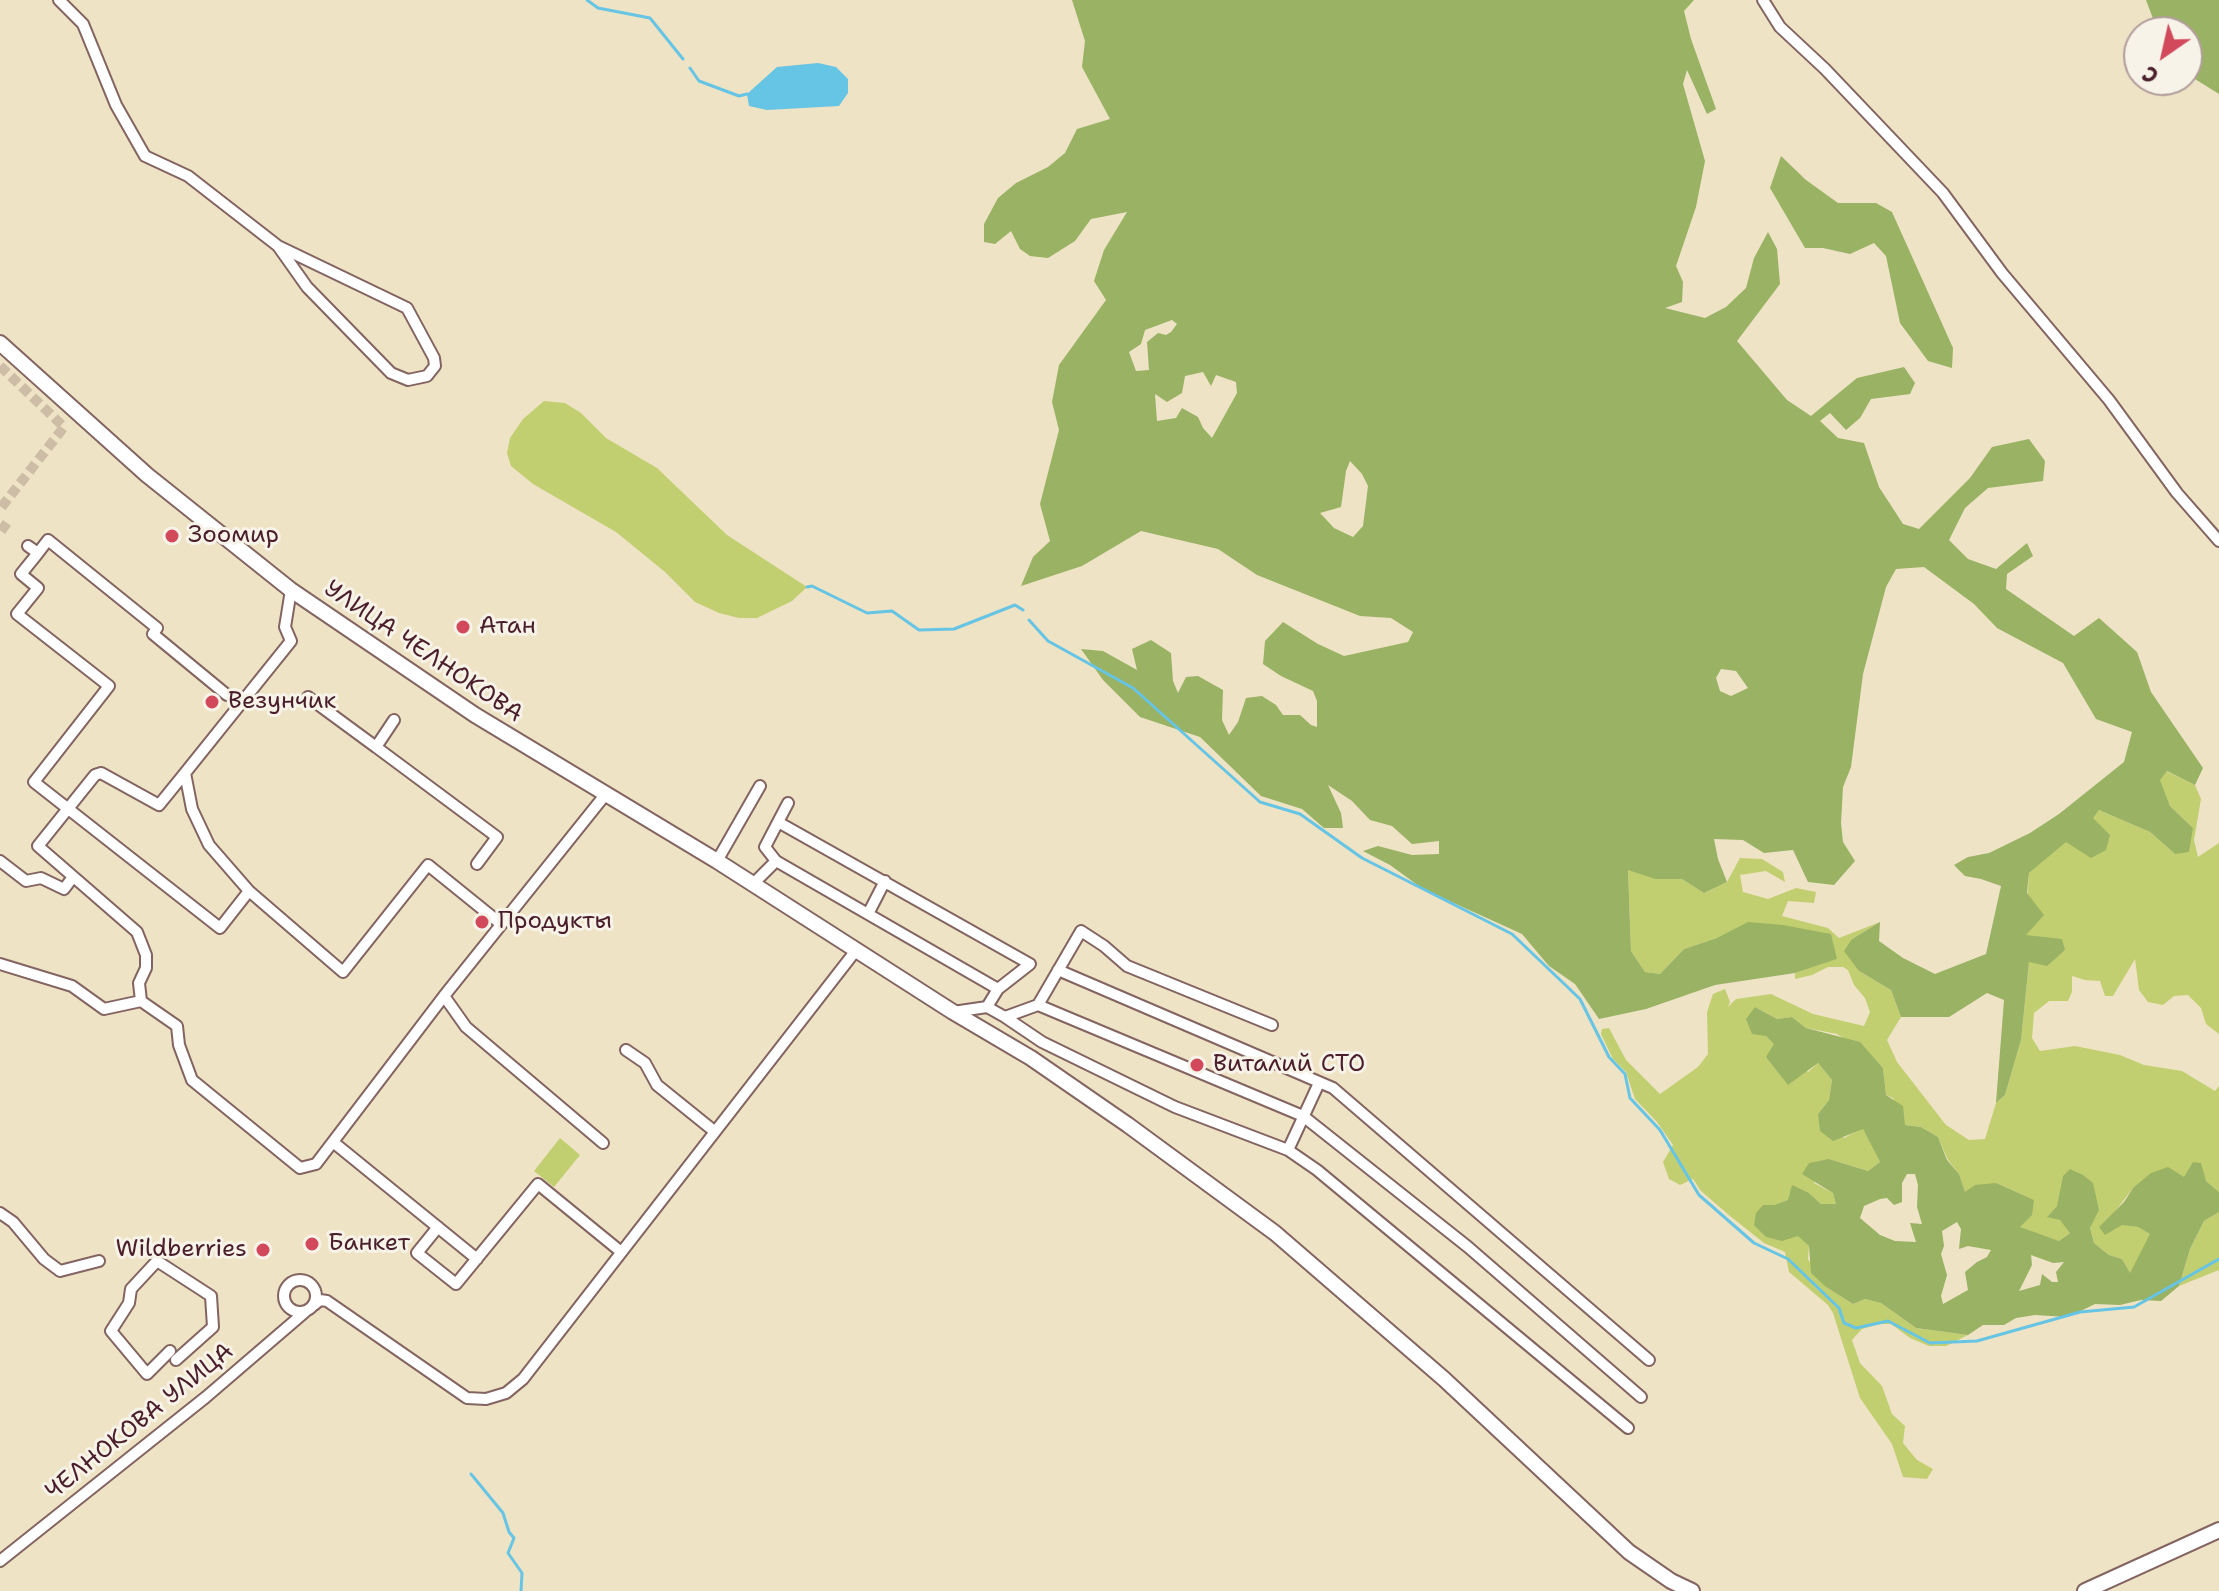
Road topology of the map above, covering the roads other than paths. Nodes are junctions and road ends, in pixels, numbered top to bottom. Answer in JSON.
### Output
{"nodes":[{"id":1,"x":59,"y":0,"type":"edge"},
{"id":2,"x":1763,"y":0,"type":"edge"},
{"id":3,"x":278,"y":246,"type":"junction"},
{"id":4,"x":0,"y":343,"type":"edge"},
{"id":5,"x":2219,"y":541,"type":"edge"},
{"id":6,"x":28,"y":546,"type":"dead end"},
{"id":7,"x":38,"y":553,"type":"junction"},
{"id":8,"x":291,"y":590,"type":"junction"},
{"id":9,"x":227,"y":695,"type":"dead end"},
{"id":10,"x":308,"y":697,"type":"dead end"},
{"id":11,"x":394,"y":720,"type":"dead end"},
{"id":12,"x":376,"y":747,"type":"junction"},
{"id":13,"x":185,"y":773,"type":"junction"},
{"id":14,"x":760,"y":786,"type":"dead end"},
{"id":15,"x":605,"y":795,"type":"junction"},
{"id":16,"x":788,"y":803,"type":"dead end"},
{"id":17,"x":68,"y":808,"type":"junction"},
{"id":18,"x":778,"y":822,"type":"junction"},
{"id":19,"x":0,"y":861,"type":"edge"},
{"id":20,"x":717,"y":861,"type":"junction"},
{"id":21,"x":776,"y":861,"type":"junction"},
{"id":22,"x":477,"y":864,"type":"dead end"},
{"id":23,"x":73,"y":877,"type":"junction"},
{"id":24,"x":885,"y":881,"type":"junction"},
{"id":25,"x":753,"y":884,"type":"junction"},
{"id":26,"x":249,"y":891,"type":"junction"},
{"id":27,"x":868,"y":914,"type":"junction"},
{"id":28,"x":501,"y":924,"type":"junction"},
{"id":29,"x":857,"y":949,"type":"junction"},
{"id":30,"x":0,"y":964,"type":"edge"},
{"id":31,"x":1058,"y":970,"type":"junction"},
{"id":32,"x":998,"y":989,"type":"junction"},
{"id":33,"x":444,"y":996,"type":"junction"},
{"id":34,"x":141,"y":1001,"type":"junction"},
{"id":35,"x":1038,"y":1005,"type":"junction"},
{"id":36,"x":987,"y":1007,"type":"junction"},
{"id":37,"x":953,"y":1012,"type":"junction"},
{"id":38,"x":1005,"y":1017,"type":"junction"},
{"id":39,"x":1272,"y":1025,"type":"dead end"},
{"id":40,"x":626,"y":1050,"type":"dead end"},
{"id":41,"x":1319,"y":1083,"type":"junction"},
{"id":42,"x":1303,"y":1116,"type":"junction"},
{"id":43,"x":714,"y":1131,"type":"junction"},
{"id":44,"x":333,"y":1142,"type":"junction"},
{"id":45,"x":603,"y":1143,"type":"dead end"},
{"id":46,"x":1288,"y":1150,"type":"junction"},
{"id":47,"x":0,"y":1213,"type":"edge"},
{"id":48,"x":438,"y":1227,"type":"junction"},
{"id":49,"x":620,"y":1251,"type":"junction"},
{"id":50,"x":477,"y":1259,"type":"junction"},
{"id":51,"x":99,"y":1261,"type":"dead end"},
{"id":52,"x":173,"y":1356,"type":"joint"},
{"id":53,"x":1649,"y":1360,"type":"dead end"},
{"id":54,"x":1641,"y":1397,"type":"dead end"},
{"id":55,"x":1628,"y":1428,"type":"dead end"},
{"id":56,"x":2219,"y":1530,"type":"edge"},
{"id":57,"x":0,"y":1561,"type":"edge"},
{"id":58,"x":1692,"y":1591,"type":"edge"},
{"id":59,"x":2085,"y":1591,"type":"edge"}],
"edges":[{"from":1,"to":3,"type":"street"},
{"from":2,"to":5,"type":"street"},
{"from":3,"to":3,"type":"street"},
{"from":4,"to":8,"type":"main road","name":"УЛИЦА ЧЕЛНОКОВА"},
{"from":6,"to":7,"type":"street"},
{"from":7,"to":9,"type":"street"},
{"from":7,"to":17,"type":"street"},
{"from":8,"to":13,"type":"street"},
{"from":8,"to":15,"type":"main road","name":"УЛИЦА ЧЕЛНОКОВА"},
{"from":10,"to":12,"type":"street"},
{"from":11,"to":12,"type":"street"},
{"from":12,"to":22,"type":"street"},
{"from":13,"to":17,"type":"street"},
{"from":13,"to":26,"type":"street"},
{"from":14,"to":20,"type":"street"},
{"from":15,"to":20,"type":"main road","name":"УЛИЦА ЧЕЛНОКОВА"},
{"from":15,"to":28,"type":"street"},
{"from":16,"to":18,"type":"street"},
{"from":17,"to":23,"type":"street"},
{"from":17,"to":26,"type":"street"},
{"from":18,"to":21,"type":"street"},
{"from":18,"to":24,"type":"street"},
{"from":19,"to":23,"type":"street"},
{"from":20,"to":25,"type":"main road","name":"УЛИЦА ЧЕЛНОКОВА"},
{"from":21,"to":25,"type":"street"},
{"from":21,"to":27,"type":"street"},
{"from":23,"to":34,"type":"street"},
{"from":24,"to":27,"type":"street"},
{"from":24,"to":32,"type":"street"},
{"from":25,"to":29,"type":"main road","name":"УЛИЦА ЧЕЛНОКОВА"},
{"from":26,"to":28,"type":"street"},
{"from":27,"to":32,"type":"street"},
{"from":28,"to":33,"type":"street"},
{"from":29,"to":37,"type":"main road","name":"УЛИЦА ЧЕЛНОКОВА"},
{"from":29,"to":43,"type":"street"},
{"from":30,"to":34,"type":"street"},
{"from":31,"to":35,"type":"street"},
{"from":31,"to":39,"type":"street"},
{"from":31,"to":41,"type":"street"},
{"from":32,"to":36,"type":"street"},
{"from":33,"to":44,"type":"street"},
{"from":33,"to":45,"type":"street"},
{"from":34,"to":44,"type":"street"},
{"from":35,"to":38,"type":"street"},
{"from":35,"to":42,"type":"street"},
{"from":36,"to":37,"type":"street"},
{"from":36,"to":38,"type":"street"},
{"from":37,"to":58,"type":"main road","name":"УЛИЦА ЧЕЛНОКОВА"},
{"from":38,"to":46,"type":"street"},
{"from":40,"to":43,"type":"street"},
{"from":41,"to":42,"type":"street"},
{"from":41,"to":53,"type":"street"},
{"from":42,"to":46,"type":"street"},
{"from":42,"to":54,"type":"street"},
{"from":43,"to":49,"type":"street"},
{"from":44,"to":48,"type":"street"},
{"from":46,"to":55,"type":"street"},
{"from":47,"to":51,"type":"street"},
{"from":48,"to":50,"type":"street"},
{"from":48,"to":50,"type":"street"},
{"from":49,"to":50,"type":"street"},
{"from":49,"to":57,"type":"street","name":"ЧЕЛНОКОВА УЛИЦА"},
{"from":52,"to":52,"type":"street"},
{"from":56,"to":59,"type":"main road"}]}
